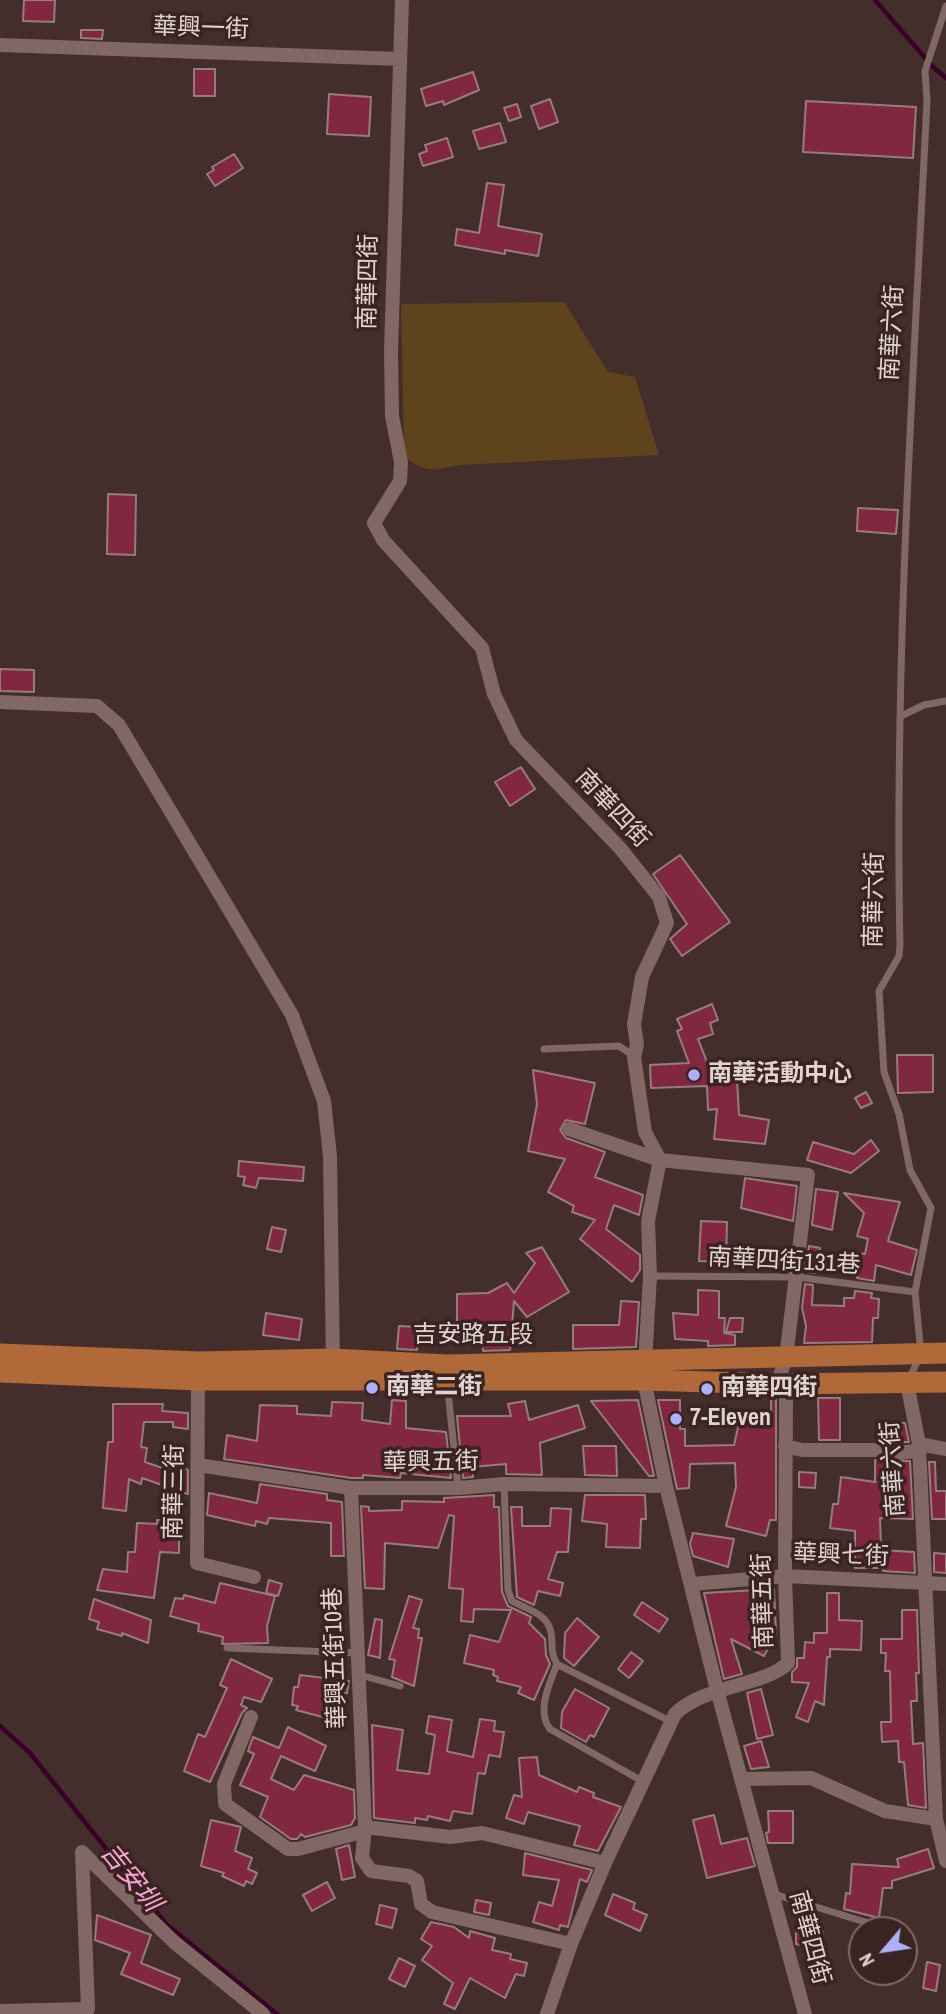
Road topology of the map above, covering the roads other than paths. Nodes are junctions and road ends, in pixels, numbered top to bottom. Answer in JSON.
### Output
{"nodes":[{"id":1,"x":402,"y":0,"type":"edge"},
{"id":2,"x":946,"y":6,"type":"edge"},
{"id":3,"x":0,"y":45,"type":"edge"},
{"id":4,"x":400,"y":59,"type":"junction"},
{"id":5,"x":946,"y":701,"type":"edge"},
{"id":6,"x":0,"y":702,"type":"edge"},
{"id":7,"x":901,"y":716,"type":"junction"},
{"id":8,"x":544,"y":1049,"type":"dead end"},
{"id":9,"x":634,"y":1057,"type":"junction"},
{"id":10,"x":569,"y":1129,"type":"dead end"},
{"id":11,"x":660,"y":1160,"type":"junction"},
{"id":12,"x":650,"y":1276,"type":"junction"},
{"id":13,"x":796,"y":1277,"type":"junction"},
{"id":14,"x":915,"y":1292,"type":"junction"},
{"id":15,"x":946,"y":1353,"type":"edge"},
{"id":16,"x":0,"y":1354,"type":"edge"},
{"id":17,"x":921,"y":1354,"type":"junction"},
{"id":18,"x":786,"y":1358,"type":"junction"},
{"id":19,"x":333,"y":1369,"type":"junction"},
{"id":20,"x":644,"y":1369,"type":"junction"},
{"id":21,"x":198,"y":1371,"type":"junction"},
{"id":22,"x":0,"y":1372,"type":"edge"},
{"id":23,"x":447,"y":1373,"type":"junction"},
{"id":24,"x":946,"y":1382,"type":"edge"},
{"id":25,"x":908,"y":1383,"type":"junction"},
{"id":26,"x":777,"y":1384,"type":"junction"},
{"id":27,"x":919,"y":1444,"type":"junction"},
{"id":28,"x":785,"y":1446,"type":"junction"},
{"id":29,"x":946,"y":1449,"type":"edge"},
{"id":30,"x":198,"y":1465,"type":"junction"},
{"id":31,"x":503,"y":1483,"type":"junction"},
{"id":32,"x":666,"y":1486,"type":"junction"},
{"id":33,"x":351,"y":1488,"type":"junction"},
{"id":34,"x":458,"y":1488,"type":"junction"},
{"id":35,"x":785,"y":1576,"type":"junction"},
{"id":36,"x":254,"y":1577,"type":"dead end"},
{"id":37,"x":923,"y":1581,"type":"junction"},
{"id":38,"x":692,"y":1584,"type":"junction"},
{"id":39,"x":946,"y":1584,"type":"edge"},
{"id":40,"x":227,"y":1648,"type":"dead end"},
{"id":41,"x":358,"y":1653,"type":"junction"},
{"id":42,"x":557,"y":1664,"type":"junction"},
{"id":43,"x":360,"y":1675,"type":"junction"},
{"id":44,"x":400,"y":1686,"type":"dead end"},
{"id":45,"x":717,"y":1690,"type":"junction"},
{"id":46,"x":251,"y":1717,"type":"dead end"},
{"id":47,"x":670,"y":1721,"type":"junction"},
{"id":48,"x":742,"y":1779,"type":"junction"},
{"id":49,"x":642,"y":1781,"type":"junction"},
{"id":50,"x":936,"y":1819,"type":"junction"},
{"id":51,"x":365,"y":1829,"type":"junction"},
{"id":52,"x":946,"y":1861,"type":"edge"},
{"id":53,"x":605,"y":1863,"type":"junction"},
{"id":54,"x":774,"y":1894,"type":"junction"},
{"id":55,"x":848,"y":1917,"type":"edge"},
{"id":56,"x":570,"y":1944,"type":"junction"},
{"id":57,"x":0,"y":2011,"type":"edge"},
{"id":58,"x":263,"y":2014,"type":"edge"},
{"id":59,"x":547,"y":2014,"type":"edge"},
{"id":60,"x":806,"y":2014,"type":"edge"}],
"edges":[{"from":1,"to":4,"type":"street","name":"南華四街"},
{"from":2,"to":7,"type":"lane","name":"南華六街"},
{"from":3,"to":4,"type":"street","name":"華興一街"},
{"from":4,"to":9,"type":"street","name":"南華四街"},
{"from":5,"to":7,"type":"lane"},
{"from":6,"to":19,"type":"street"},
{"from":7,"to":14,"type":"lane","name":"南華六街"},
{"from":8,"to":9,"type":"lane"},
{"from":9,"to":11,"type":"street","name":"南華四街"},
{"from":10,"to":11,"type":"street"},
{"from":11,"to":12,"type":"street","name":"南華四街"},
{"from":11,"to":13,"type":"street"},
{"from":12,"to":13,"type":"lane","name":"南華四街131巷"},
{"from":12,"to":20,"type":"street","name":"南華四街"},
{"from":13,"to":14,"type":"lane","name":"南華四街131巷"},
{"from":13,"to":18,"type":"street"},
{"from":14,"to":17,"type":"lane","name":"南華六街"},
{"from":15,"to":17,"type":"main road","name":"吉安路五段"},
{"from":16,"to":21,"type":"main road","name":"吉安路五段"},
{"from":17,"to":18,"type":"main road","name":"吉安路五段"},
{"from":17,"to":25,"type":"lane","name":"南華六街"},
{"from":18,"to":20,"type":"main road","name":"吉安路五段"},
{"from":18,"to":26,"type":"street"},
{"from":19,"to":21,"type":"main road","name":"吉安路五段"},
{"from":19,"to":23,"type":"main road","name":"吉安路五段"},
{"from":20,"to":23,"type":"main road","name":"吉安路五段"},
{"from":20,"to":26,"type":"main road","name":"吉安路五段"},
{"from":20,"to":32,"type":"street","name":"南華四街"},
{"from":21,"to":22,"type":"main road","name":"吉安路五段"},
{"from":21,"to":30,"type":"street","name":"南華三街"},
{"from":23,"to":34,"type":"lane"},
{"from":24,"to":25,"type":"main road","name":"吉安路五段"},
{"from":25,"to":26,"type":"main road","name":"吉安路五段"},
{"from":25,"to":27,"type":"street","name":"南華六街"},
{"from":26,"to":28,"type":"street","name":"南華五街"},
{"from":27,"to":28,"type":"street"},
{"from":27,"to":29,"type":"street"},
{"from":27,"to":37,"type":"street","name":"南華六街"},
{"from":28,"to":35,"type":"street","name":"南華五街"},
{"from":30,"to":33,"type":"street","name":"華興五街"},
{"from":30,"to":36,"type":"street","name":"南華三街"},
{"from":31,"to":32,"type":"street","name":"華興五街"},
{"from":31,"to":34,"type":"street","name":"華興五街"},
{"from":31,"to":42,"type":"lane"},
{"from":32,"to":38,"type":"street","name":"南華四街"},
{"from":33,"to":34,"type":"street","name":"華興五街"},
{"from":33,"to":41,"type":"street","name":"華興五街10巷"},
{"from":35,"to":37,"type":"street","name":"華興七街"},
{"from":35,"to":38,"type":"street","name":"華興七街"},
{"from":35,"to":45,"type":"street","name":"南華五街"},
{"from":37,"to":39,"type":"street","name":"華興七街"},
{"from":37,"to":50,"type":"street","name":"南華六街"},
{"from":38,"to":45,"type":"street","name":"南華四街"},
{"from":40,"to":41,"type":"lane"},
{"from":41,"to":43,"type":"street","name":"華興五街10巷"},
{"from":42,"to":47,"type":"lane"},
{"from":42,"to":49,"type":"lane"},
{"from":43,"to":44,"type":"lane"},
{"from":43,"to":51,"type":"street","name":"華興五街10巷"},
{"from":45,"to":47,"type":"street","name":"南華五街"},
{"from":45,"to":48,"type":"street","name":"南華四街"},
{"from":46,"to":51,"type":"street"},
{"from":47,"to":49,"type":"street","name":"南華五街"},
{"from":48,"to":50,"type":"street"},
{"from":48,"to":54,"type":"street","name":"南華四街"},
{"from":49,"to":53,"type":"street","name":"南華五街"},
{"from":50,"to":52,"type":"street","name":"南華六街"},
{"from":51,"to":53,"type":"street"},
{"from":51,"to":56,"type":"street","name":"華興五街10巷"},
{"from":53,"to":56,"type":"street","name":"南華五街"},
{"from":54,"to":55,"type":"lane"},
{"from":54,"to":60,"type":"street","name":"南華四街"},
{"from":56,"to":59,"type":"street","name":"南華五街"},
{"from":57,"to":58,"type":"street"}]}
